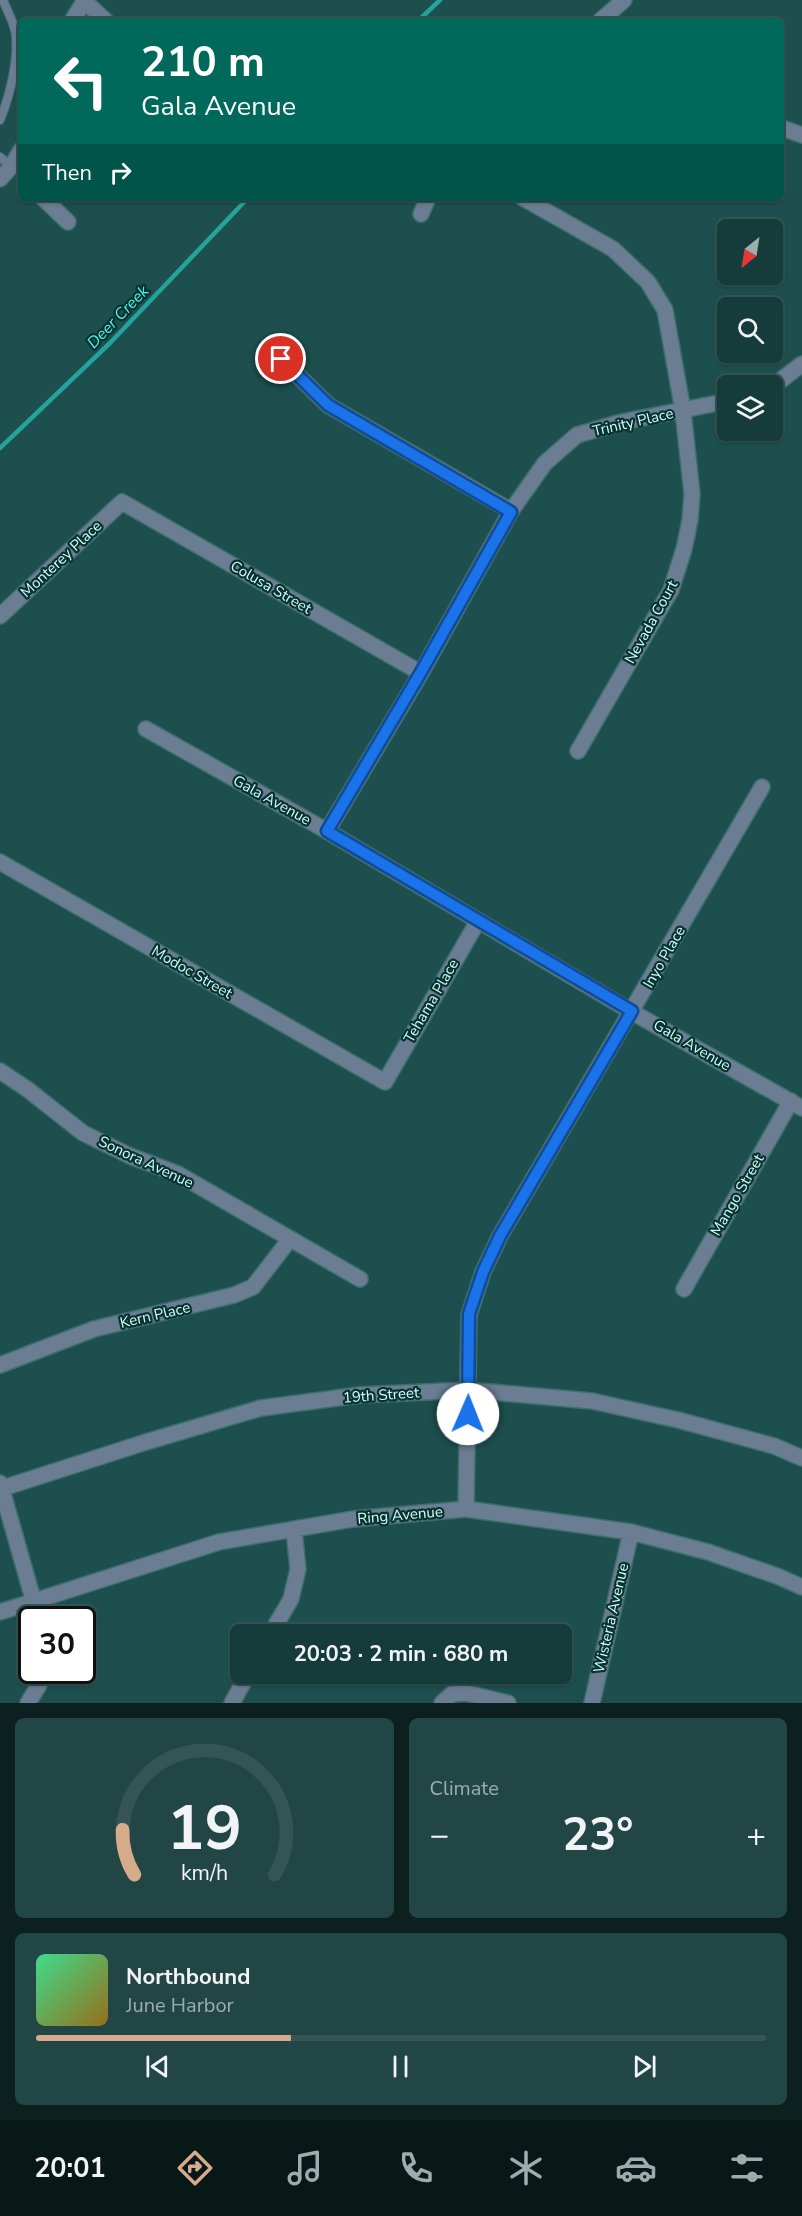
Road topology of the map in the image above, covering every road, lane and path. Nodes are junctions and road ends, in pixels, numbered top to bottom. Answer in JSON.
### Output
{"nodes":[{"id":1,"x":3,"y":0,"type":"edge"},
{"id":2,"x":84,"y":0,"type":"edge"},
{"id":3,"x":624,"y":0,"type":"edge"},
{"id":4,"x":74,"y":18,"type":"edge"},
{"id":5,"x":103,"y":18,"type":"edge"},
{"id":6,"x":604,"y":18,"type":"edge"},
{"id":7,"x":0,"y":120,"type":"edge"},
{"id":8,"x":784,"y":129,"type":"edge"},
{"id":9,"x":802,"y":135,"type":"edge"},
{"id":10,"x":11,"y":167,"type":"edge"},
{"id":11,"x":0,"y":179,"type":"edge"},
{"id":12,"x":46,"y":201,"type":"edge"},
{"id":13,"x":427,"y":201,"type":"edge"},
{"id":14,"x":528,"y":201,"type":"edge"},
{"id":15,"x":421,"y":214,"type":"dead end"},
{"id":16,"x":68,"y":222,"type":"dead end"},
{"id":17,"x":281,"y":359,"type":"dead end"},
{"id":18,"x":802,"y":364,"type":"edge"},
{"id":19,"x":783,"y":379,"type":"edge"},
{"id":20,"x":717,"y":403,"type":"edge"},
{"id":21,"x":683,"y":411,"type":"junction"},
{"id":22,"x":122,"y":502,"type":"joint"},
{"id":23,"x":511,"y":512,"type":"junction"},
{"id":24,"x":0,"y":616,"type":"edge"},
{"id":25,"x":421,"y":672,"type":"junction"},
{"id":26,"x":146,"y":729,"type":"dead end"},
{"id":27,"x":578,"y":751,"type":"dead end"},
{"id":28,"x":762,"y":787,"type":"dead end"},
{"id":29,"x":327,"y":831,"type":"junction"},
{"id":30,"x":0,"y":862,"type":"edge"},
{"id":31,"x":478,"y":921,"type":"junction"},
{"id":32,"x":632,"y":1011,"type":"junction"},
{"id":33,"x":0,"y":1071,"type":"edge"},
{"id":34,"x":385,"y":1082,"type":"joint"},
{"id":35,"x":796,"y":1105,"type":"edge"},
{"id":36,"x":290,"y":1239,"type":"junction"},
{"id":37,"x":360,"y":1279,"type":"dead end"},
{"id":38,"x":684,"y":1289,"type":"dead end"},
{"id":39,"x":0,"y":1365,"type":"edge"},
{"id":40,"x":468,"y":1390,"type":"junction"},
{"id":41,"x":802,"y":1458,"type":"edge"},
{"id":42,"x":1,"y":1487,"type":"edge"},
{"id":43,"x":466,"y":1509,"type":"junction"},
{"id":44,"x":294,"y":1530,"type":"junction"},
{"id":45,"x":631,"y":1532,"type":"junction"},
{"id":46,"x":802,"y":1587,"type":"edge"},
{"id":47,"x":35,"y":1601,"type":"junction"},
{"id":48,"x":36,"y":1606,"type":"edge"},
{"id":49,"x":0,"y":1612,"type":"edge"},
{"id":50,"x":276,"y":1624,"type":"edge"},
{"id":51,"x":39,"y":1684,"type":"edge"},
{"id":52,"x":242,"y":1684,"type":"edge"},
{"id":53,"x":447,"y":1699,"type":"edge"},
{"id":54,"x":28,"y":1703,"type":"edge"},
{"id":55,"x":232,"y":1703,"type":"edge"},
{"id":56,"x":508,"y":1703,"type":"edge"},
{"id":57,"x":592,"y":1703,"type":"edge"}],
"edges":[{"from":1,"to":7,"type":"lane"},
{"from":2,"to":4,"type":"street"},
{"from":2,"to":5,"type":"street"},
{"from":3,"to":6,"type":"street"},
{"from":8,"to":9,"type":"street"},
{"from":10,"to":11,"type":"street"},
{"from":12,"to":16,"type":"street"},
{"from":13,"to":15,"type":"street"},
{"from":14,"to":21,"type":"street","name":"Nevada Court"},
{"from":17,"to":23,"type":"street"},
{"from":18,"to":19,"type":"street"},
{"from":20,"to":21,"type":"street","name":"Trinity Place"},
{"from":21,"to":23,"type":"street","name":"Trinity Place"},
{"from":21,"to":27,"type":"street","name":"Nevada Court"},
{"from":22,"to":24,"type":"street","name":"Monterey Place"},
{"from":22,"to":25,"type":"street","name":"Colusa Street"},
{"from":23,"to":25,"type":"street","name":"Trinity Place"},
{"from":25,"to":29,"type":"street","name":"Trinity Place"},
{"from":26,"to":29,"type":"street","name":"Gala Avenue"},
{"from":28,"to":32,"type":"street","name":"Inyo Place"},
{"from":29,"to":31,"type":"street","name":"Gala Avenue"},
{"from":30,"to":34,"type":"street","name":"Modoc Street"},
{"from":31,"to":32,"type":"street","name":"Gala Avenue"},
{"from":31,"to":34,"type":"street","name":"Tehama Place"},
{"from":32,"to":35,"type":"street","name":"Gala Avenue"},
{"from":32,"to":40,"type":"street","name":"Inyo Place"},
{"from":33,"to":36,"type":"street","name":"Sonora Avenue"},
{"from":35,"to":38,"type":"street","name":"Mango Street"},
{"from":36,"to":37,"type":"street","name":"Sonora Avenue"},
{"from":36,"to":39,"type":"street","name":"Kern Place"},
{"from":40,"to":41,"type":"street","name":"19th Street"},
{"from":40,"to":42,"type":"street","name":"19th Street"},
{"from":40,"to":43,"type":"street","name":"Inyo Place"},
{"from":42,"to":47,"type":"street"},
{"from":43,"to":44,"type":"street","name":"Ring Avenue"},
{"from":43,"to":45,"type":"street","name":"Ring Avenue"},
{"from":44,"to":47,"type":"street","name":"Ring Avenue"},
{"from":44,"to":50,"type":"street"},
{"from":45,"to":46,"type":"street","name":"Ring Avenue"},
{"from":45,"to":57,"type":"street","name":"Wisteria Avenue"},
{"from":47,"to":48,"type":"street"},
{"from":47,"to":49,"type":"street","name":"Ring Avenue"},
{"from":51,"to":54,"type":"street"},
{"from":52,"to":55,"type":"street"},
{"from":53,"to":56,"type":"street"}]}
